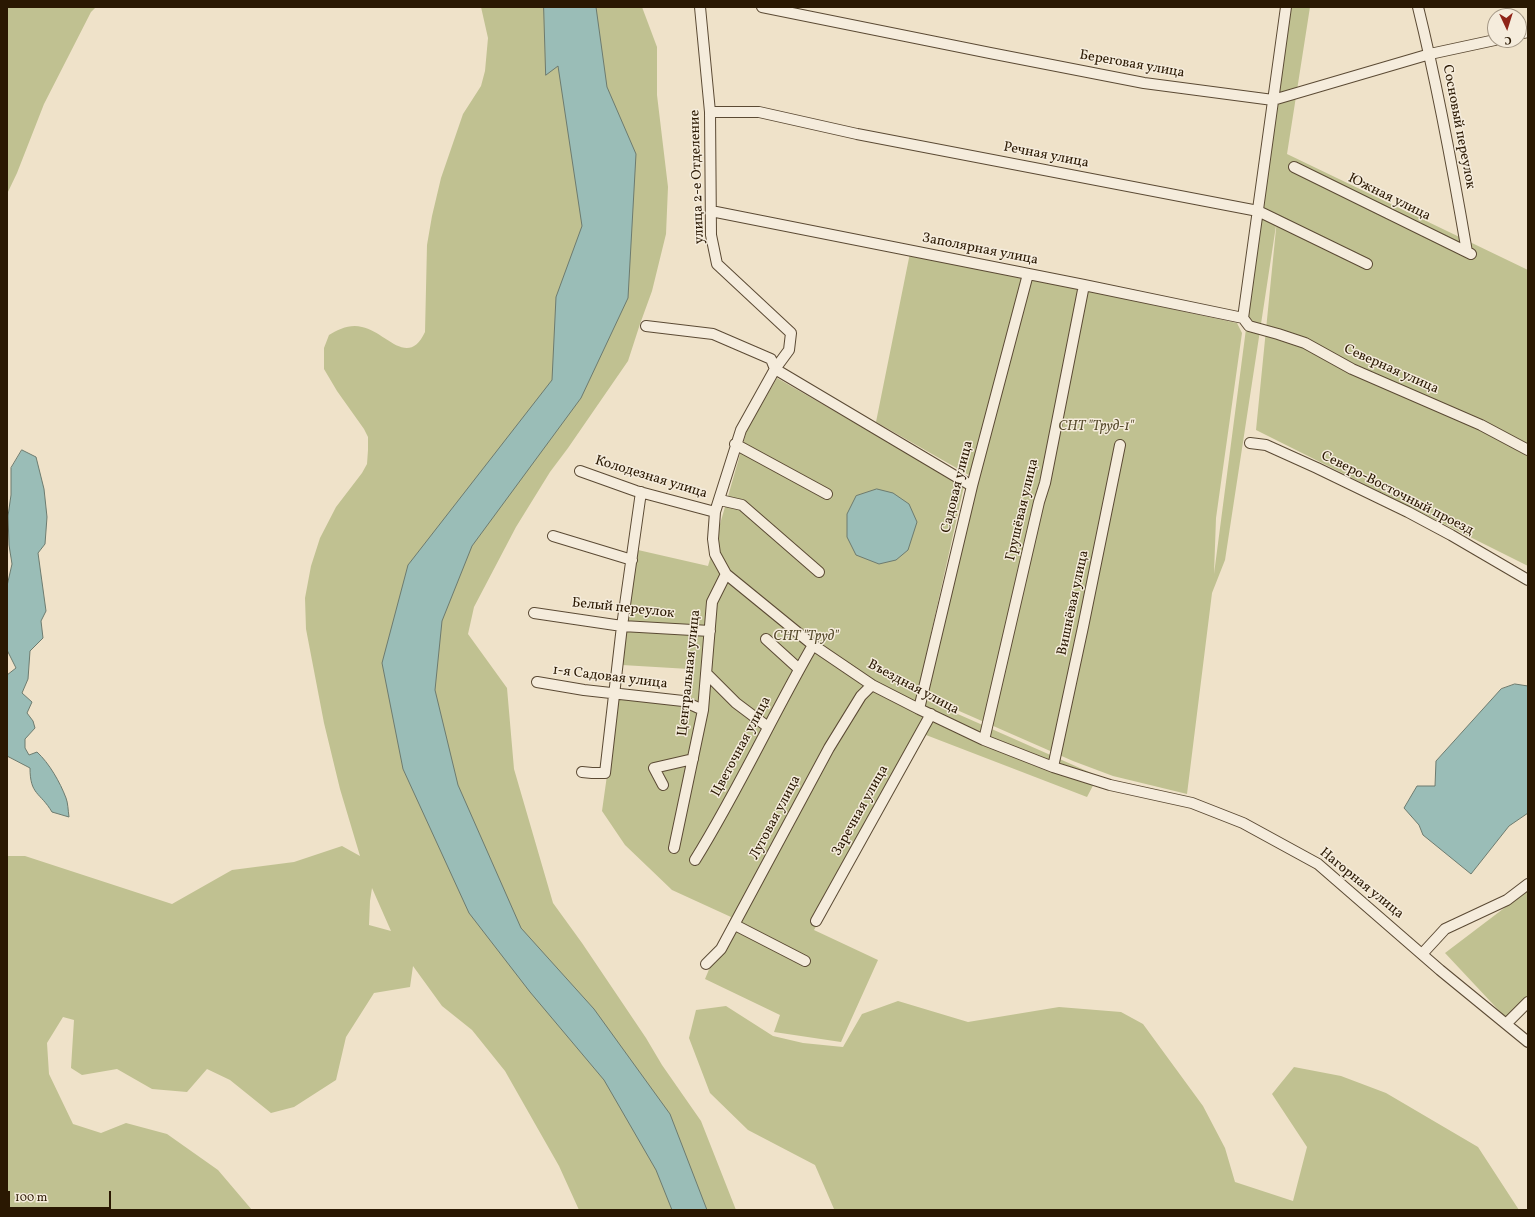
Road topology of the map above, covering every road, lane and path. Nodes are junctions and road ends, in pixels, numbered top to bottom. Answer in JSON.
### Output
{"nodes":[{"id":1,"x":700,"y":7,"type":"edge"},
{"id":2,"x":762,"y":7,"type":"edge"},
{"id":3,"x":1286,"y":7,"type":"edge"},
{"id":4,"x":1418,"y":7,"type":"edge"},
{"id":5,"x":1487,"y":42,"type":"edge"},
{"id":6,"x":1430,"y":54,"type":"junction"},
{"id":7,"x":1273,"y":100,"type":"junction"},
{"id":8,"x":710,"y":112,"type":"junction"},
{"id":9,"x":1294,"y":167,"type":"dead end"},
{"id":10,"x":711,"y":211,"type":"junction"},
{"id":11,"x":1258,"y":211,"type":"junction"},
{"id":12,"x":1469,"y":253,"type":"joint"},
{"id":13,"x":1367,"y":264,"type":"dead end"},
{"id":14,"x":1028,"y":274,"type":"junction"},
{"id":15,"x":1084,"y":285,"type":"junction"},
{"id":16,"x":1243,"y":318,"type":"junction"},
{"id":17,"x":646,"y":326,"type":"dead end"},
{"id":18,"x":775,"y":369,"type":"junction"},
{"id":19,"x":1250,"y":443,"type":"dead end"},
{"id":20,"x":735,"y":444,"type":"junction"},
{"id":21,"x":1120,"y":445,"type":"dead end"},
{"id":22,"x":1528,"y":450,"type":"edge"},
{"id":23,"x":580,"y":471,"type":"dead end"},
{"id":24,"x":972,"y":486,"type":"junction"},
{"id":25,"x":641,"y":492,"type":"junction"},
{"id":26,"x":827,"y":494,"type":"dead end"},
{"id":27,"x":720,"y":500,"type":"junction"},
{"id":28,"x":715,"y":512,"type":"junction"},
{"id":29,"x":553,"y":536,"type":"dead end"},
{"id":30,"x":632,"y":560,"type":"junction"},
{"id":31,"x":819,"y":572,"type":"dead end"},
{"id":32,"x":726,"y":574,"type":"junction"},
{"id":33,"x":1528,"y":580,"type":"edge"},
{"id":34,"x":534,"y":613,"type":"dead end"},
{"id":35,"x":622,"y":626,"type":"junction"},
{"id":36,"x":710,"y":631,"type":"junction"},
{"id":37,"x":766,"y":639,"type":"dead end"},
{"id":38,"x":813,"y":645,"type":"junction"},
{"id":39,"x":799,"y":669,"type":"junction"},
{"id":40,"x":706,"y":673,"type":"junction"},
{"id":41,"x":537,"y":682,"type":"dead end"},
{"id":42,"x":872,"y":685,"type":"junction"},
{"id":43,"x":614,"y":692,"type":"junction"},
{"id":44,"x":919,"y":709,"type":"junction"},
{"id":45,"x":703,"y":710,"type":"junction"},
{"id":46,"x":931,"y":714,"type":"junction"},
{"id":47,"x":768,"y":727,"type":"junction"},
{"id":48,"x":984,"y":740,"type":"junction"},
{"id":49,"x":693,"y":759,"type":"junction"},
{"id":50,"x":1053,"y":767,"type":"junction"},
{"id":51,"x":582,"y":772,"type":"dead end"},
{"id":52,"x":1081,"y":775,"type":"joint"},
{"id":53,"x":664,"y":785,"type":"dead end"},
{"id":54,"x":674,"y":848,"type":"dead end"},
{"id":55,"x":695,"y":860,"type":"dead end"},
{"id":56,"x":1528,"y":884,"type":"edge"},
{"id":57,"x":816,"y":921,"type":"dead end"},
{"id":58,"x":735,"y":925,"type":"junction"},
{"id":59,"x":1422,"y":954,"type":"junction"},
{"id":60,"x":805,"y":961,"type":"dead end"},
{"id":61,"x":706,"y":964,"type":"dead end"},
{"id":62,"x":1528,"y":1002,"type":"edge"},
{"id":63,"x":1506,"y":1024,"type":"junction"},
{"id":64,"x":1528,"y":1042,"type":"edge"}],
"edges":[{"from":1,"to":8,"type":"street","name":"улица 2-е Отделение"},
{"from":2,"to":7,"type":"street","name":"Береговая улица"},
{"from":3,"to":7,"type":"street"},
{"from":4,"to":6,"type":"street","name":"Сосновый переулок"},
{"from":5,"to":6,"type":"street","name":"Береговая улица"},
{"from":6,"to":7,"type":"street","name":"Береговая улица"},
{"from":6,"to":12,"type":"street","name":"Сосновый переулок"},
{"from":7,"to":11,"type":"street"},
{"from":8,"to":10,"type":"street","name":"улица 2-е Отделение"},
{"from":8,"to":11,"type":"street","name":"Речная улица"},
{"from":9,"to":12,"type":"street","name":"Южная улица"},
{"from":10,"to":14,"type":"street","name":"Заполярная улица"},
{"from":10,"to":18,"type":"street","name":"улица 2-е Отделение"},
{"from":11,"to":13,"type":"street","name":"Речная улица"},
{"from":11,"to":16,"type":"street"},
{"from":14,"to":15,"type":"street","name":"Заполярная улица"},
{"from":14,"to":24,"type":"street","name":"Садовая улица"},
{"from":15,"to":16,"type":"street","name":"Заполярная улица"},
{"from":15,"to":48,"type":"street","name":"Грушёвая улица"},
{"from":16,"to":22,"type":"street","name":"Северная улица"},
{"from":17,"to":18,"type":"street"},
{"from":18,"to":20,"type":"street","name":"улица 2-е Отделение"},
{"from":18,"to":24,"type":"street"},
{"from":19,"to":33,"type":"street","name":"Северо-Восточный проезд"},
{"from":20,"to":26,"type":"street"},
{"from":20,"to":27,"type":"street","name":"улица 2-е Отделение"},
{"from":21,"to":50,"type":"street","name":"Вишнёвая улица"},
{"from":23,"to":25,"type":"street","name":"Колодезная улица"},
{"from":24,"to":44,"type":"street","name":"Садовая улица"},
{"from":25,"to":28,"type":"street","name":"Колодезная улица"},
{"from":25,"to":30,"type":"street"},
{"from":27,"to":28,"type":"street","name":"улица 2-е Отделение"},
{"from":27,"to":31,"type":"street"},
{"from":28,"to":32,"type":"street","name":"Въездная улица"},
{"from":29,"to":30,"type":"street"},
{"from":30,"to":35,"type":"street"},
{"from":32,"to":36,"type":"street","name":"Центральная улица"},
{"from":32,"to":38,"type":"street","name":"Въездная улица"},
{"from":34,"to":35,"type":"street","name":"Белый переулок"},
{"from":35,"to":36,"type":"street","name":"Белый переулок"},
{"from":35,"to":43,"type":"street"},
{"from":36,"to":40,"type":"street","name":"Центральная улица"},
{"from":37,"to":39,"type":"street"},
{"from":38,"to":39,"type":"street","name":"Цветочная улица"},
{"from":38,"to":42,"type":"street","name":"Въездная улица"},
{"from":39,"to":47,"type":"street","name":"Цветочная улица"},
{"from":40,"to":45,"type":"street","name":"Центральная улица"},
{"from":40,"to":47,"type":"street"},
{"from":41,"to":43,"type":"street","name":"1-я Садовая улица"},
{"from":42,"to":44,"type":"street","name":"Въездная улица"},
{"from":42,"to":58,"type":"street","name":"Луговая улица"},
{"from":43,"to":45,"type":"street","name":"1-я Садовая улица"},
{"from":43,"to":51,"type":"street"},
{"from":44,"to":46,"type":"street","name":"Въездная улица"},
{"from":45,"to":49,"type":"street","name":"Центральная улица"},
{"from":46,"to":48,"type":"street","name":"Въездная улица"},
{"from":46,"to":57,"type":"street","name":"Заречная улица"},
{"from":47,"to":55,"type":"street","name":"Цветочная улица"},
{"from":48,"to":50,"type":"street","name":"Въездная улица"},
{"from":49,"to":53,"type":"street"},
{"from":49,"to":54,"type":"street","name":"Центральная улица"},
{"from":50,"to":52,"type":"street","name":"Въездная улица"},
{"from":52,"to":59,"type":"street","name":"Нагорная улица"},
{"from":56,"to":59,"type":"street"},
{"from":58,"to":60,"type":"street"},
{"from":58,"to":61,"type":"street","name":"Луговая улица"},
{"from":59,"to":63,"type":"street","name":"Нагорная улица"},
{"from":62,"to":63,"type":"street"},
{"from":63,"to":64,"type":"street","name":"Нагорная улица"}]}
